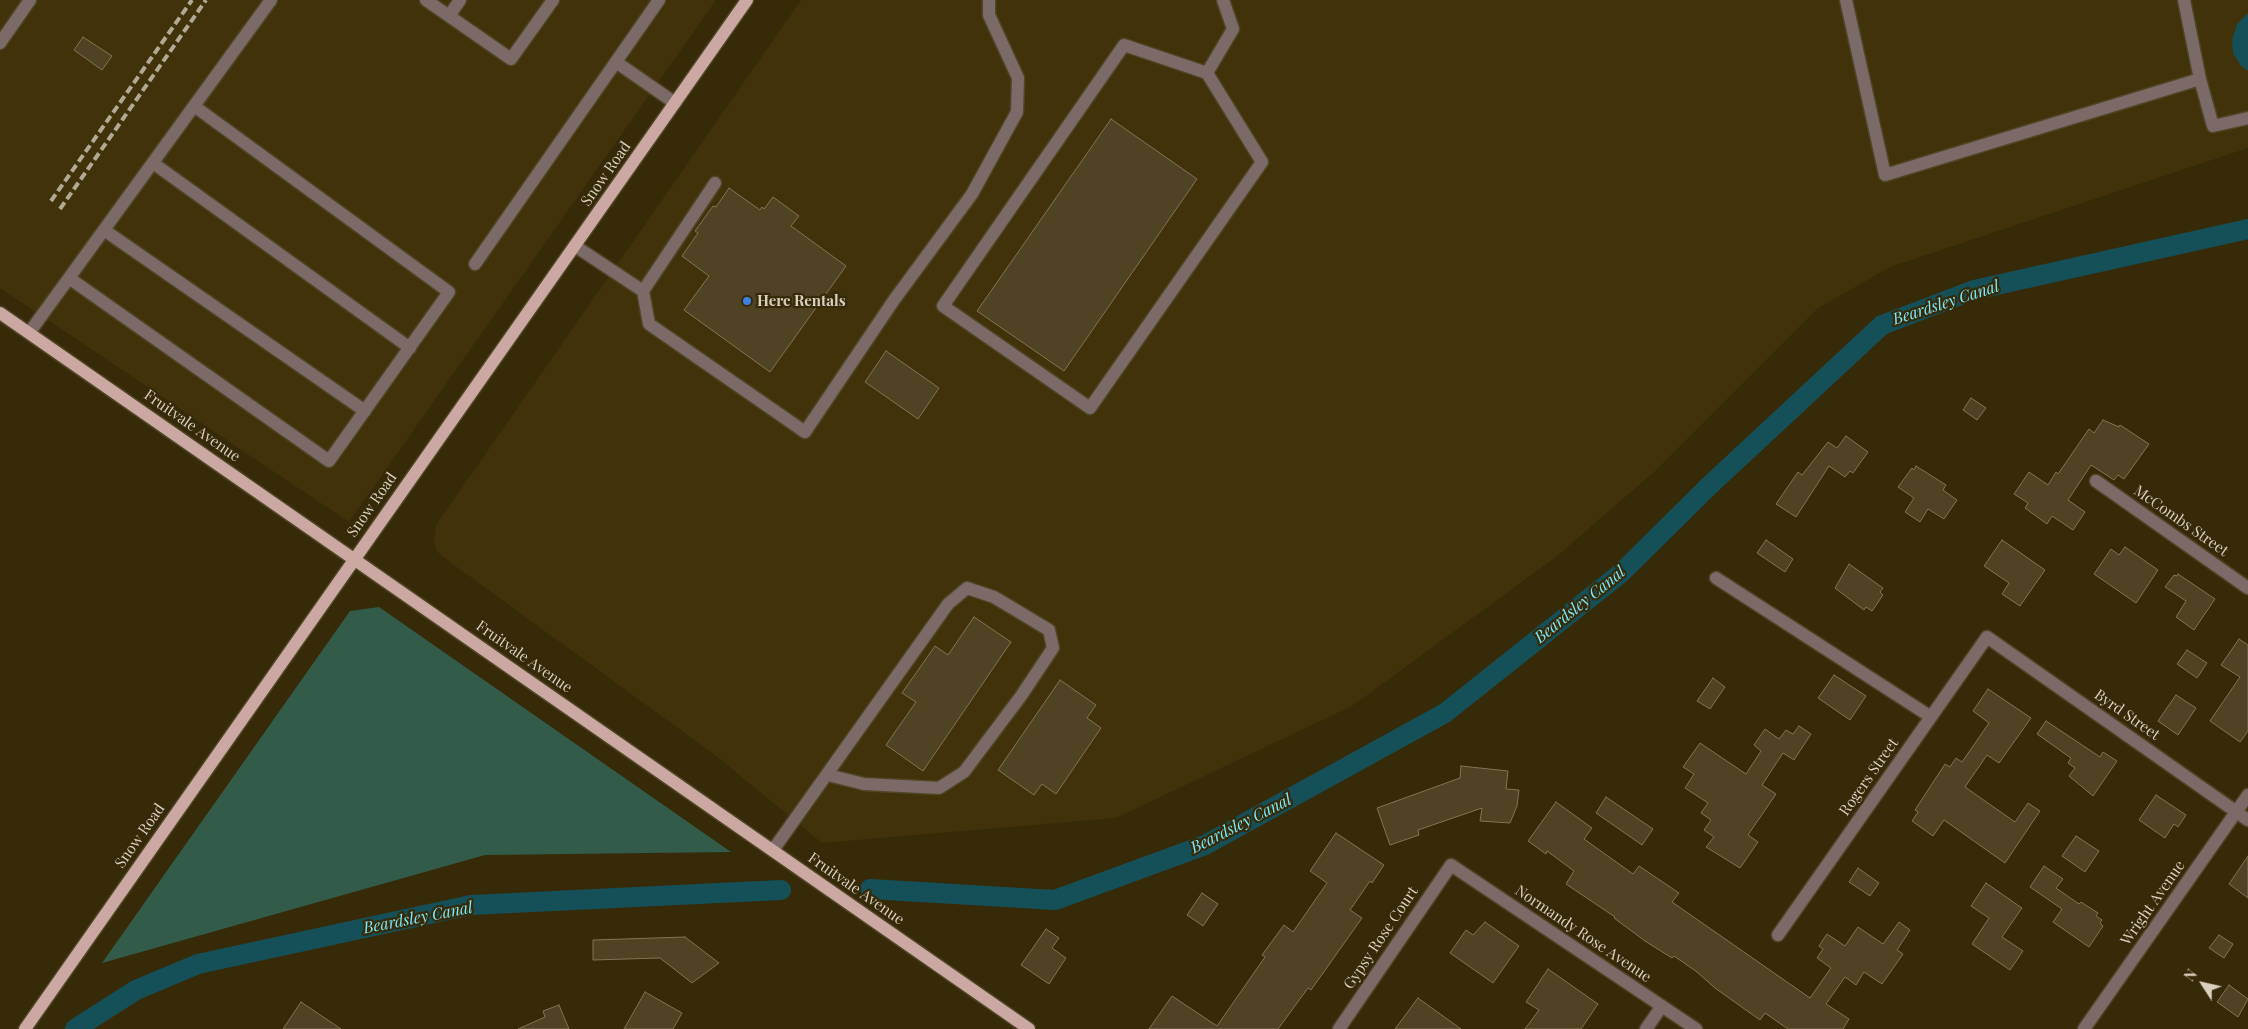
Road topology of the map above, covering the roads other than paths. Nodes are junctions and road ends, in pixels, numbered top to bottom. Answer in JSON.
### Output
{"nodes":[{"id":1,"x":30,"y":0,"type":"edge"},
{"id":2,"x":271,"y":0,"type":"edge"},
{"id":3,"x":426,"y":0,"type":"edge"},
{"id":4,"x":460,"y":0,"type":"edge"},
{"id":5,"x":553,"y":0,"type":"edge"},
{"id":6,"x":659,"y":0,"type":"edge"},
{"id":7,"x":747,"y":0,"type":"edge"},
{"id":8,"x":989,"y":0,"type":"edge"},
{"id":9,"x":1223,"y":0,"type":"edge"},
{"id":10,"x":1846,"y":0,"type":"edge"},
{"id":11,"x":2184,"y":0,"type":"edge"},
{"id":12,"x":449,"y":16,"type":"junction"},
{"id":13,"x":0,"y":43,"type":"edge"},
{"id":14,"x":616,"y":62,"type":"junction"},
{"id":15,"x":1206,"y":73,"type":"junction"},
{"id":16,"x":2200,"y":79,"type":"junction"},
{"id":17,"x":675,"y":103,"type":"junction"},
{"id":18,"x":194,"y":106,"type":"junction"},
{"id":19,"x":2248,"y":118,"type":"edge"},
{"id":20,"x":153,"y":163,"type":"junction"},
{"id":21,"x":715,"y":183,"type":"dead end"},
{"id":22,"x":104,"y":230,"type":"junction"},
{"id":23,"x":575,"y":246,"type":"junction"},
{"id":24,"x":475,"y":264,"type":"dead end"},
{"id":25,"x":69,"y":278,"type":"junction"},
{"id":26,"x":643,"y":291,"type":"junction"},
{"id":27,"x":0,"y":313,"type":"edge"},
{"id":28,"x":29,"y":333,"type":"junction"},
{"id":29,"x":410,"y":348,"type":"junction"},
{"id":30,"x":365,"y":411,"type":"junction"},
{"id":31,"x":2096,"y":481,"type":"dead end"},
{"id":32,"x":354,"y":558,"type":"junction"},
{"id":33,"x":1716,"y":578,"type":"dead end"},
{"id":34,"x":2248,"y":588,"type":"edge"},
{"id":35,"x":1987,"y":637,"type":"joint"},
{"id":36,"x":1931,"y":717,"type":"junction"},
{"id":37,"x":828,"y":775,"type":"junction"},
{"id":38,"x":2248,"y":796,"type":"edge"},
{"id":39,"x":2236,"y":812,"type":"junction"},
{"id":40,"x":2248,"y":820,"type":"edge"},
{"id":41,"x":773,"y":850,"type":"junction"},
{"id":42,"x":1451,"y":865,"type":"joint"},
{"id":43,"x":1778,"y":935,"type":"dead end"},
{"id":44,"x":1662,"y":1006,"type":"junction"},
{"id":45,"x":25,"y":1029,"type":"edge"},
{"id":46,"x":1029,"y":1029,"type":"edge"},
{"id":47,"x":1339,"y":1029,"type":"edge"},
{"id":48,"x":1646,"y":1029,"type":"edge"},
{"id":49,"x":1696,"y":1029,"type":"edge"},
{"id":50,"x":2084,"y":1029,"type":"edge"}],
"edges":[{"from":1,"to":13,"type":"street"},
{"from":2,"to":18,"type":"street"},
{"from":3,"to":12,"type":"street"},
{"from":4,"to":12,"type":"street"},
{"from":5,"to":12,"type":"street"},
{"from":6,"to":14,"type":"street"},
{"from":7,"to":17,"type":"main road","name":"Snow Road"},
{"from":8,"to":26,"type":"street"},
{"from":9,"to":15,"type":"street"},
{"from":10,"to":16,"type":"street"},
{"from":11,"to":16,"type":"street"},
{"from":14,"to":17,"type":"street"},
{"from":14,"to":24,"type":"street"},
{"from":15,"to":15,"type":"street"},
{"from":16,"to":19,"type":"street"},
{"from":17,"to":23,"type":"main road","name":"Snow Road"},
{"from":18,"to":20,"type":"street"},
{"from":18,"to":29,"type":"street"},
{"from":20,"to":22,"type":"street"},
{"from":20,"to":29,"type":"street"},
{"from":21,"to":26,"type":"street"},
{"from":22,"to":25,"type":"street"},
{"from":22,"to":30,"type":"street"},
{"from":23,"to":26,"type":"street"},
{"from":23,"to":32,"type":"main road","name":"Snow Road"},
{"from":25,"to":28,"type":"street"},
{"from":25,"to":30,"type":"street"},
{"from":27,"to":28,"type":"main road","name":"Fruitvale Avenue"},
{"from":28,"to":32,"type":"main road","name":"Fruitvale Avenue"},
{"from":29,"to":30,"type":"street"},
{"from":31,"to":34,"type":"street","name":"McCombs Street"},
{"from":32,"to":41,"type":"main road","name":"Fruitvale Avenue"},
{"from":32,"to":45,"type":"main road","name":"Snow Road"},
{"from":33,"to":36,"type":"street"},
{"from":35,"to":36,"type":"street","name":"Rogers Street"},
{"from":35,"to":39,"type":"street","name":"Byrd Street"},
{"from":36,"to":43,"type":"street","name":"Rogers Street"},
{"from":37,"to":37,"type":"street"},
{"from":37,"to":41,"type":"street"},
{"from":38,"to":39,"type":"street","name":"Wright Avenue"},
{"from":39,"to":40,"type":"street","name":"Byrd Street"},
{"from":39,"to":50,"type":"street","name":"Wright Avenue"},
{"from":41,"to":46,"type":"main road","name":"Fruitvale Avenue"},
{"from":42,"to":44,"type":"street","name":"Normandy Rose Avenue"},
{"from":42,"to":47,"type":"street","name":"Gypsy Rose Court"},
{"from":44,"to":48,"type":"street"},
{"from":44,"to":49,"type":"street","name":"Normandy Rose Avenue"}]}
